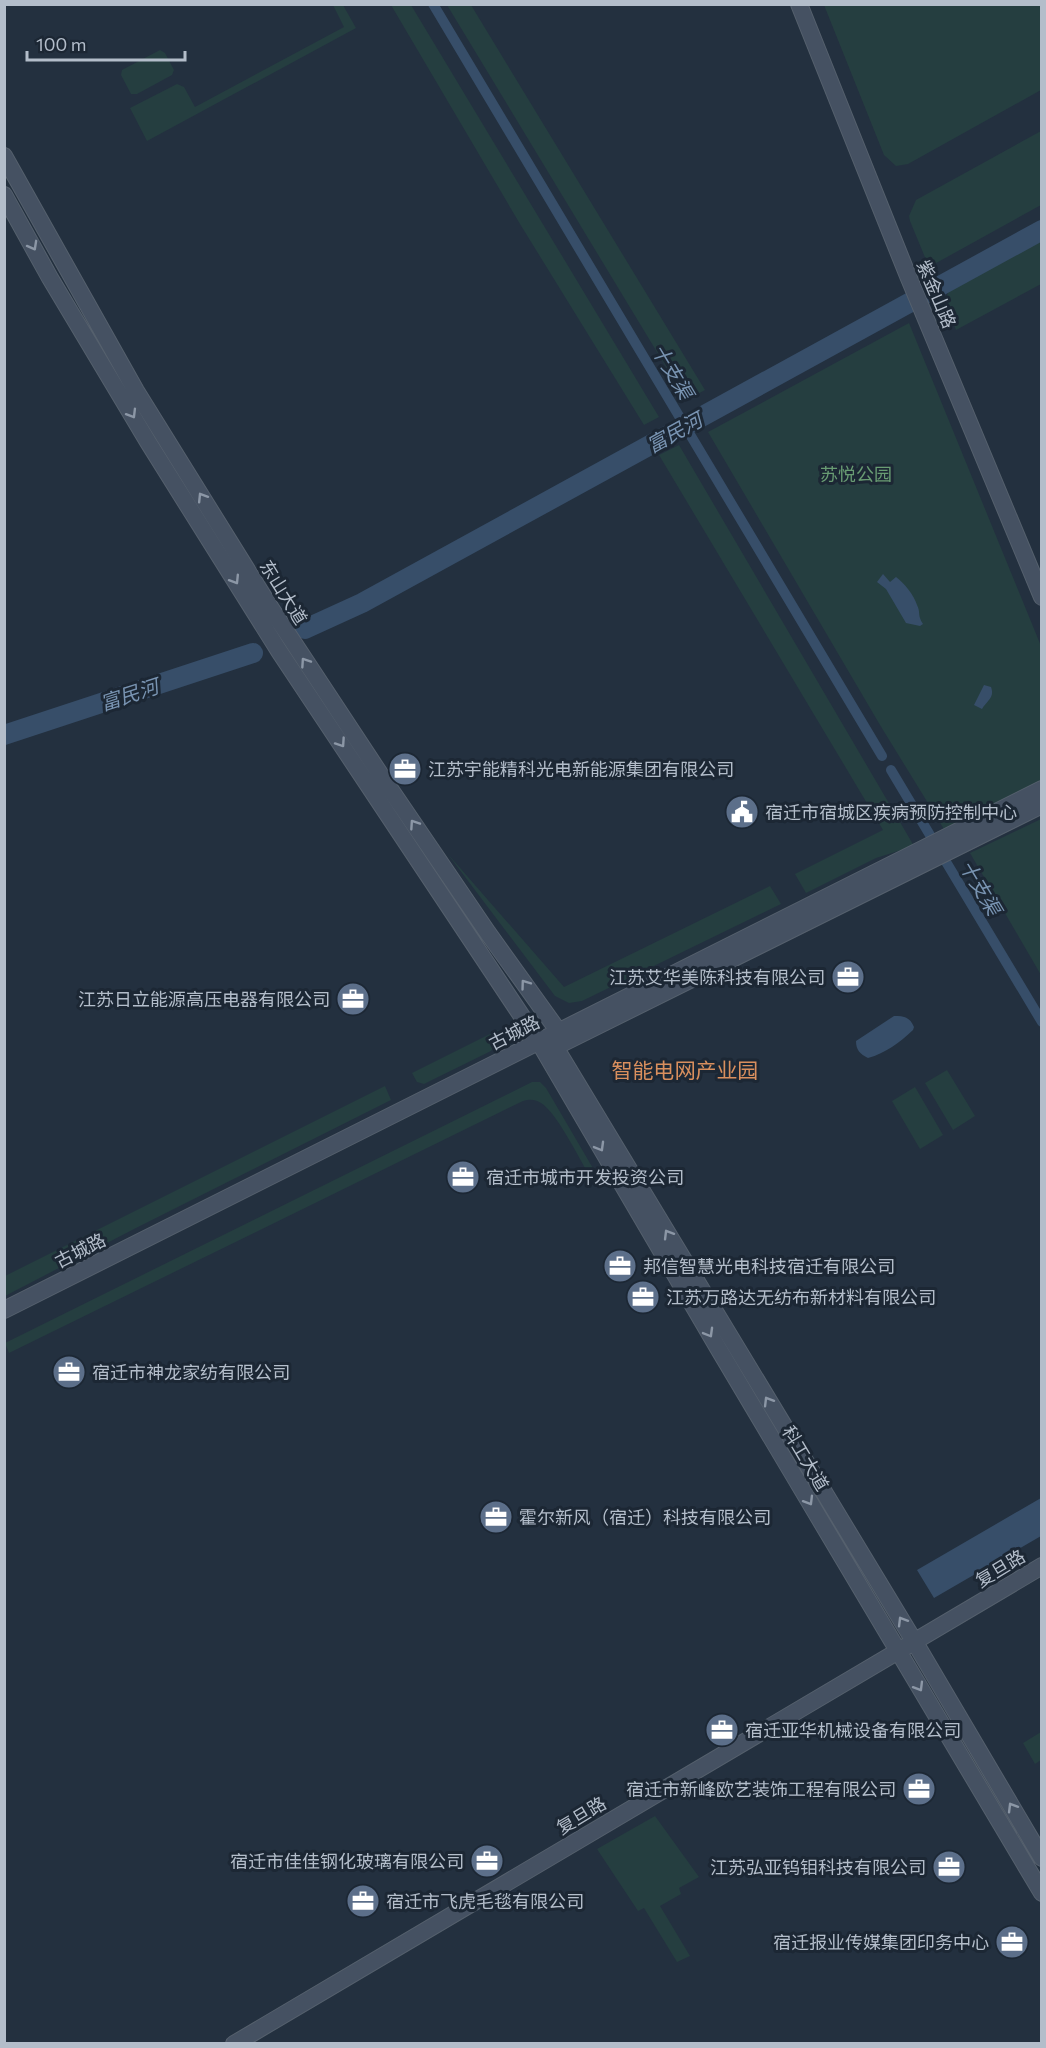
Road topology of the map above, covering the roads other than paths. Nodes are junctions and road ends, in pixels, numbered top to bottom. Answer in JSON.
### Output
{"nodes":[{"id":1,"x":799,"y":4,"type":"edge"},
{"id":2,"x":4,"y":156,"type":"edge"},
{"id":3,"x":4,"y":195,"type":"edge"},
{"id":4,"x":1041,"y":597,"type":"edge"},
{"id":5,"x":1041,"y":789,"type":"edge"},
{"id":6,"x":1041,"y":805,"type":"edge"},
{"id":7,"x":938,"y":849,"type":"junction"},
{"id":8,"x":549,"y":1043,"type":"junction"},
{"id":9,"x":4,"y":1310,"type":"edge"},
{"id":10,"x":4,"y":1322,"type":"edge"},
{"id":11,"x":1041,"y":1566,"type":"edge"},
{"id":12,"x":914,"y":1642,"type":"junction"},
{"id":13,"x":898,"y":1651,"type":"junction"},
{"id":14,"x":1041,"y":1858,"type":"edge"},
{"id":15,"x":1041,"y":1893,"type":"edge"},
{"id":16,"x":234,"y":2043,"type":"edge"}],
"edges":[{"from":1,"to":4,"type":"main road","name":"紫金山路"},
{"from":8,"to":2,"type":"main road","name":"东山大道","one_way":true},
{"from":3,"to":8,"type":"main road","name":"东山大道","one_way":true},
{"from":5,"to":7,"type":"main road","name":"古城路"},
{"from":6,"to":7,"type":"main road","name":"古城路"},
{"from":7,"to":8,"type":"main road","name":"古城路"},
{"from":8,"to":9,"type":"main road","name":"古城路"},
{"from":8,"to":10,"type":"main road","name":"古城路"},
{"from":12,"to":8,"type":"main road","name":"科工大道","one_way":true},
{"from":8,"to":13,"type":"main road","name":"科工大道","one_way":true},
{"from":11,"to":12,"type":"main road","name":"复旦路"},
{"from":12,"to":13,"type":"main road","name":"复旦路"},
{"from":14,"to":12,"type":"main road","name":"科工大道","one_way":true},
{"from":13,"to":15,"type":"main road","name":"科工大道","one_way":true},
{"from":13,"to":16,"type":"main road","name":"复旦路"}]}
